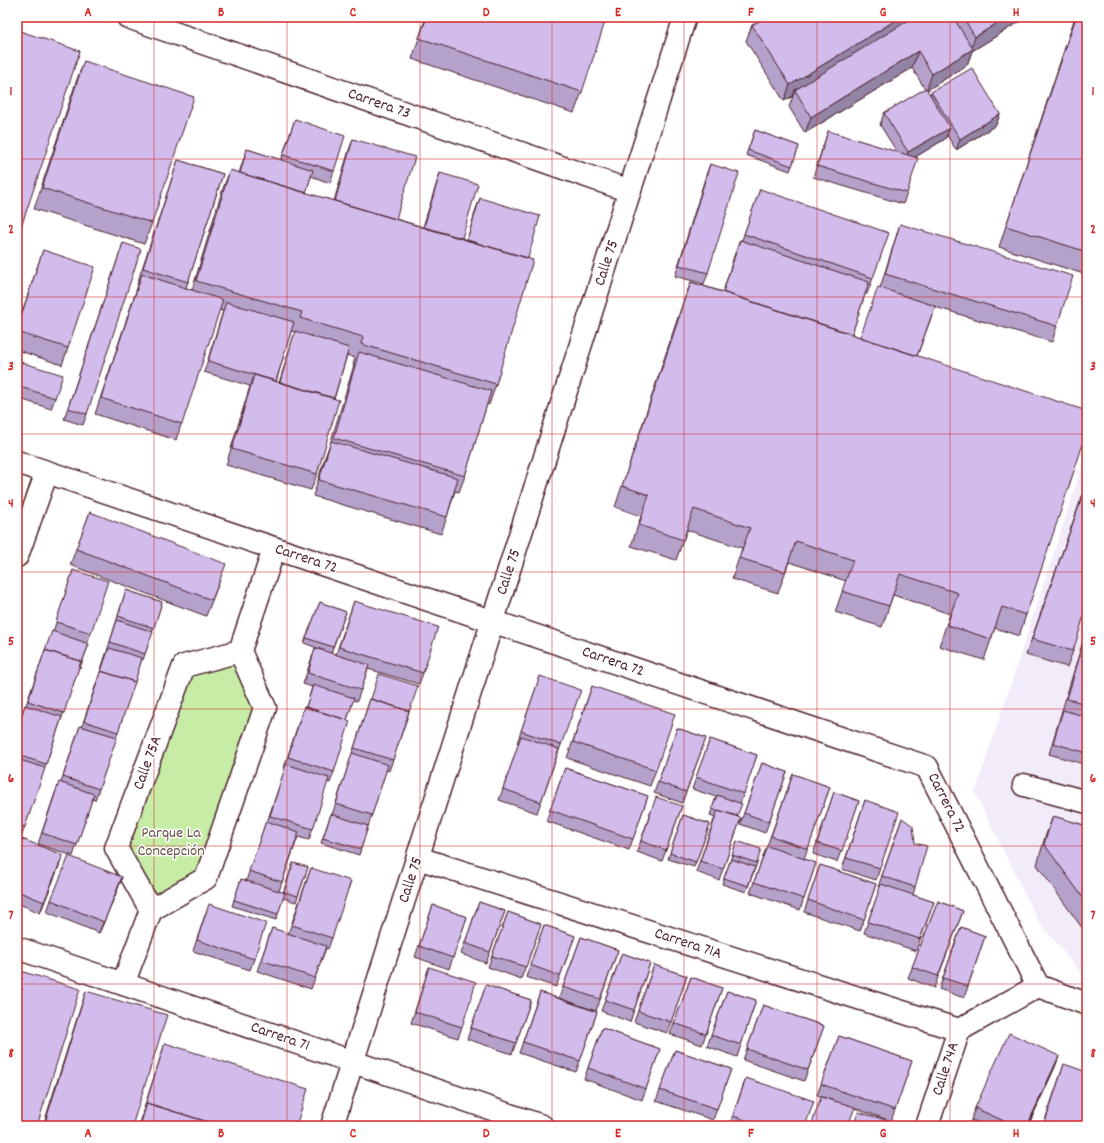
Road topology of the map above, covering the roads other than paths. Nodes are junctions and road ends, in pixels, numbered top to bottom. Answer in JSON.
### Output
{"nodes":[{"id":1,"x":128,"y":17,"type":"edge"},
{"id":2,"x":685,"y":17,"type":"edge"},
{"id":3,"x":630,"y":191,"type":"junction"},
{"id":4,"x":17,"y":462,"type":"edge"},
{"id":5,"x":47,"y":472,"type":"junction"},
{"id":6,"x":274,"y":548,"type":"junction"},
{"id":7,"x":17,"y":556,"type":"edge"},
{"id":8,"x":493,"y":622,"type":"junction"},
{"id":9,"x":240,"y":651,"type":"junction"},
{"id":10,"x":1024,"y":785,"type":"dead end"},
{"id":11,"x":1087,"y":802,"type":"edge"},
{"id":12,"x":418,"y":858,"type":"junction"},
{"id":13,"x":151,"y":910,"type":"junction"},
{"id":14,"x":17,"y":948,"type":"edge"},
{"id":15,"x":123,"y":984,"type":"junction"},
{"id":16,"x":1038,"y":986,"type":"junction"},
{"id":17,"x":1087,"y":1004,"type":"edge"},
{"id":18,"x":959,"y":1030,"type":"junction"},
{"id":19,"x":353,"y":1062,"type":"junction"},
{"id":20,"x":332,"y":1126,"type":"edge"},
{"id":21,"x":542,"y":1126,"type":"edge"},
{"id":22,"x":927,"y":1126,"type":"edge"}],
"edges":[{"from":1,"to":3,"type":"street","name":"Carrera 73"},
{"from":2,"to":3,"type":"street","name":"Calle 75"},
{"from":3,"to":8,"type":"street","name":"Calle 75"},
{"from":4,"to":5,"type":"street","name":"Carrera 72"},
{"from":5,"to":6,"type":"street","name":"Carrera 72"},
{"from":5,"to":7,"type":"street"},
{"from":6,"to":8,"type":"street","name":"Carrera 72"},
{"from":6,"to":9,"type":"street"},
{"from":8,"to":12,"type":"street","name":"Calle 75"},
{"from":8,"to":16,"type":"street","name":"Carrera 72"},
{"from":9,"to":13,"type":"street"},
{"from":9,"to":13,"type":"street","name":"Calle 75A"},
{"from":10,"to":11,"type":"street"},
{"from":12,"to":18,"type":"street","name":"Carrera 71A"},
{"from":12,"to":19,"type":"street","name":"Calle 75"},
{"from":13,"to":15,"type":"street"},
{"from":14,"to":15,"type":"street","name":"Carrera 71"},
{"from":15,"to":19,"type":"street","name":"Carrera 71"},
{"from":16,"to":17,"type":"street"},
{"from":16,"to":18,"type":"street","name":"Calle 74A"},
{"from":18,"to":22,"type":"street","name":"Calle 74A"},
{"from":19,"to":20,"type":"street","name":"Calle 75"},
{"from":19,"to":21,"type":"street","name":"Carrera 71"}]}
